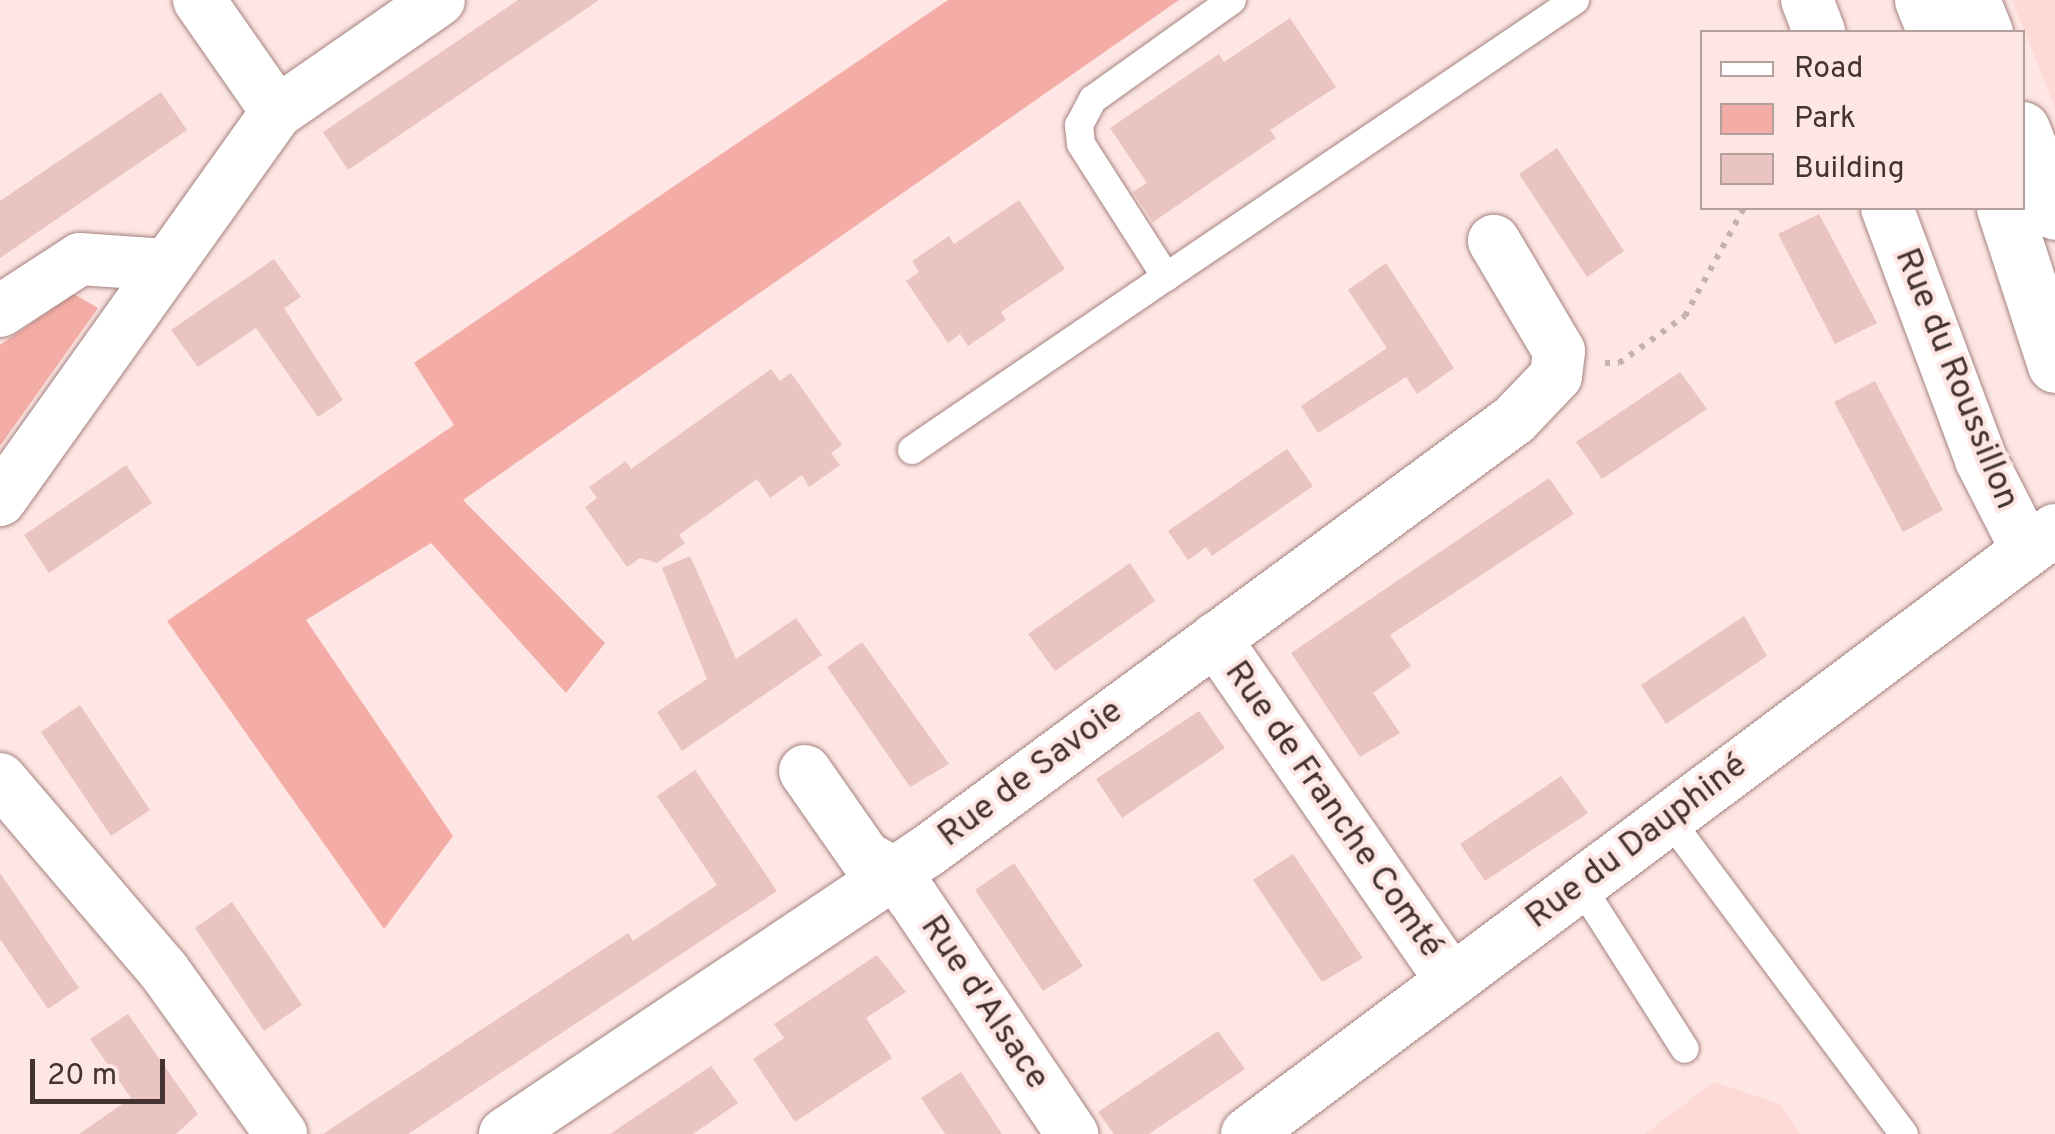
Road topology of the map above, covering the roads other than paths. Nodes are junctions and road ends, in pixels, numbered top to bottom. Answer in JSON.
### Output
{"nodes":[{"id":1,"x":199,"y":0,"type":"edge"},
{"id":2,"x":439,"y":0,"type":"edge"},
{"id":3,"x":1232,"y":0,"type":"edge"},
{"id":4,"x":1576,"y":0,"type":"edge"},
{"id":5,"x":1807,"y":0,"type":"edge"},
{"id":6,"x":1941,"y":16,"type":"edge"},
{"id":7,"x":1818,"y":30,"type":"edge"},
{"id":8,"x":1979,"y":30,"type":"edge"},
{"id":9,"x":277,"y":112,"type":"junction"},
{"id":10,"x":2025,"y":137,"type":"edge"},
{"id":11,"x":2025,"y":204,"type":"edge"},
{"id":12,"x":1887,"y":210,"type":"edge"},
{"id":13,"x":2005,"y":210,"type":"edge"},
{"id":14,"x":2055,"y":212,"type":"edge"},
{"id":15,"x":1494,"y":240,"type":"dead end"},
{"id":16,"x":165,"y":265,"type":"junction"},
{"id":17,"x":1166,"y":277,"type":"junction"},
{"id":18,"x":2055,"y":280,"type":"edge"},
{"id":19,"x":0,"y":311,"type":"edge"},
{"id":20,"x":2055,"y":365,"type":"edge"},
{"id":21,"x":912,"y":450,"type":"dead end"},
{"id":22,"x":0,"y":500,"type":"edge"},
{"id":23,"x":2041,"y":540,"type":"edge"},
{"id":24,"x":1215,"y":639,"type":"junction"},
{"id":25,"x":805,"y":771,"type":"dead end"},
{"id":26,"x":0,"y":779,"type":"edge"},
{"id":27,"x":1669,"y":819,"type":"junction"},
{"id":28,"x":894,"y":874,"type":"junction"},
{"id":29,"x":1581,"y":886,"type":"junction"},
{"id":30,"x":1452,"y":981,"type":"junction"},
{"id":31,"x":1686,"y":1048,"type":"dead end"},
{"id":32,"x":282,"y":1134,"type":"edge"},
{"id":33,"x":505,"y":1134,"type":"edge"},
{"id":34,"x":1072,"y":1134,"type":"edge"},
{"id":35,"x":1246,"y":1134,"type":"edge"},
{"id":36,"x":1904,"y":1134,"type":"edge"}],
"edges":[{"from":1,"to":9,"type":"street"},
{"from":2,"to":9,"type":"street"},
{"from":3,"to":17,"type":"lane"},
{"from":4,"to":17,"type":"lane"},
{"from":5,"to":7,"type":"street"},
{"from":6,"to":8,"type":"main road"},
{"from":9,"to":16,"type":"street"},
{"from":10,"to":14,"type":"main road"},
{"from":11,"to":18,"type":"lane"},
{"from":12,"to":23,"type":"street","name":"Rue du Roussillon"},
{"from":13,"to":20,"type":"main road"},
{"from":15,"to":24,"type":"street","name":"Rue de Savoie"},
{"from":16,"to":19,"type":"street"},
{"from":16,"to":22,"type":"street"},
{"from":17,"to":21,"type":"lane"},
{"from":23,"to":27,"type":"street","name":"Rue du Dauphiné"},
{"from":24,"to":28,"type":"street","name":"Rue de Savoie"},
{"from":24,"to":30,"type":"street","name":"Rue de Franche Comté"},
{"from":25,"to":28,"type":"street","name":"Rue d'Alsace"},
{"from":26,"to":32,"type":"street"},
{"from":27,"to":29,"type":"street","name":"Rue du Dauphiné"},
{"from":27,"to":36,"type":"lane"},
{"from":28,"to":33,"type":"street","name":"Rue de Savoie"},
{"from":28,"to":34,"type":"street","name":"Rue d'Alsace"},
{"from":29,"to":30,"type":"street","name":"Rue du Dauphiné"},
{"from":29,"to":31,"type":"lane"},
{"from":30,"to":35,"type":"street","name":"Rue du Dauphiné"}]}
